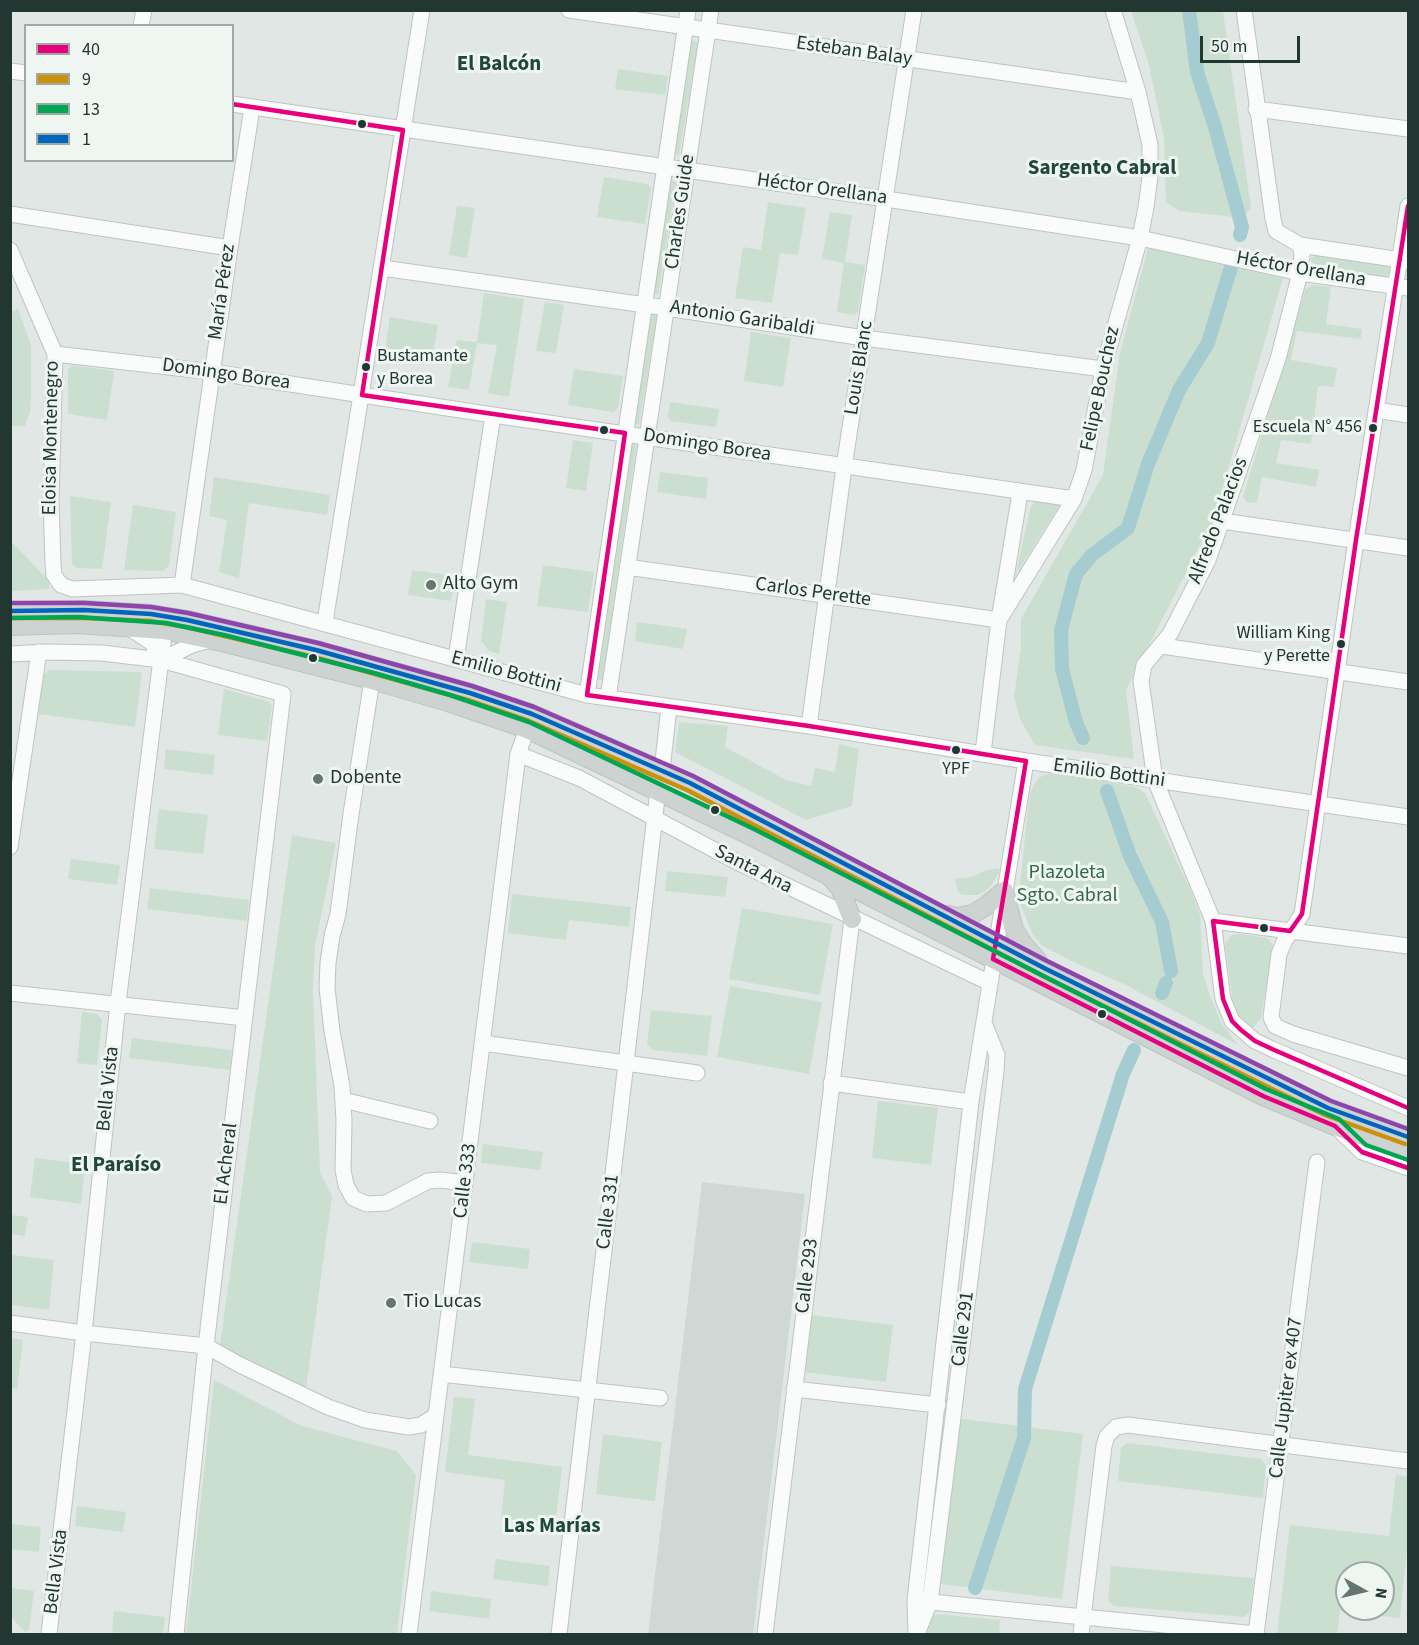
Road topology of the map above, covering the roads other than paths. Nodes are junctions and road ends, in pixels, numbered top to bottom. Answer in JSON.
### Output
{"nodes":[{"id":1,"x":422,"y":10,"type":"edge"},
{"id":2,"x":569,"y":10,"type":"edge"},
{"id":3,"x":688,"y":10,"type":"edge"},
{"id":4,"x":711,"y":10,"type":"edge"},
{"id":5,"x":914,"y":10,"type":"edge"},
{"id":6,"x":1113,"y":10,"type":"edge"},
{"id":7,"x":1244,"y":10,"type":"edge"},
{"id":8,"x":685,"y":28,"type":"junction"},
{"id":9,"x":707,"y":31,"type":"junction"},
{"id":10,"x":907,"y":60,"type":"junction"},
{"id":11,"x":1138,"y":92,"type":"junction"},
{"id":12,"x":234,"y":104,"type":"edge"},
{"id":13,"x":252,"y":108,"type":"junction"},
{"id":14,"x":1257,"y":109,"type":"junction"},
{"id":15,"x":1408,"y":129,"type":"edge"},
{"id":16,"x":403,"y":130,"type":"junction"},
{"id":17,"x":665,"y":168,"type":"junction"},
{"id":18,"x":687,"y":171,"type":"junction"},
{"id":19,"x":885,"y":199,"type":"junction"},
{"id":20,"x":1408,"y":206,"type":"edge"},
{"id":21,"x":10,"y":214,"type":"edge"},
{"id":22,"x":1140,"y":238,"type":"junction"},
{"id":23,"x":1300,"y":245,"type":"junction"},
{"id":24,"x":230,"y":248,"type":"junction"},
{"id":25,"x":10,"y":250,"type":"edge"},
{"id":26,"x":1404,"y":260,"type":"edge"},
{"id":27,"x":382,"y":268,"type":"junction"},
{"id":28,"x":1300,"y":273,"type":"junction"},
{"id":29,"x":1402,"y":287,"type":"edge"},
{"id":30,"x":643,"y":304,"type":"junction"},
{"id":31,"x":667,"y":308,"type":"junction"},
{"id":32,"x":864,"y":338,"type":"junction"},
{"id":33,"x":55,"y":354,"type":"junction"},
{"id":34,"x":1103,"y":369,"type":"junction"},
{"id":35,"x":212,"y":372,"type":"junction"},
{"id":36,"x":362,"y":395,"type":"junction"},
{"id":37,"x":1376,"y":410,"type":"junction"},
{"id":38,"x":493,"y":415,"type":"junction"},
{"id":39,"x":1408,"y":415,"type":"edge"},
{"id":40,"x":625,"y":433,"type":"junction"},
{"id":41,"x":646,"y":437,"type":"junction"},
{"id":42,"x":844,"y":467,"type":"junction"},
{"id":43,"x":1020,"y":493,"type":"junction"},
{"id":44,"x":1074,"y":499,"type":"junction"},
{"id":45,"x":1222,"y":521,"type":"junction"},
{"id":46,"x":1356,"y":540,"type":"junction"},
{"id":47,"x":1408,"y":548,"type":"edge"},
{"id":48,"x":627,"y":567,"type":"junction"},
{"id":49,"x":182,"y":585,"type":"junction"},
{"id":50,"x":72,"y":589,"type":"joint"},
{"id":51,"x":826,"y":595,"type":"junction"},
{"id":52,"x":10,"y":611,"type":"edge"},
{"id":53,"x":999,"y":620,"type":"junction"},
{"id":54,"x":325,"y":622,"type":"junction"},
{"id":55,"x":165,"y":623,"type":"junction"},
{"id":56,"x":10,"y":626,"type":"edge"},
{"id":57,"x":125,"y":626,"type":"junction"},
{"id":58,"x":213,"y":640,"type":"junction"},
{"id":59,"x":1162,"y":646,"type":"junction"},
{"id":60,"x":39,"y":652,"type":"junction"},
{"id":61,"x":10,"y":654,"type":"edge"},
{"id":62,"x":456,"y":659,"type":"junction"},
{"id":63,"x":161,"y":660,"type":"junction"},
{"id":64,"x":1337,"y":671,"type":"junction"},
{"id":65,"x":372,"y":680,"type":"junction"},
{"id":66,"x":1408,"y":682,"type":"edge"},
{"id":67,"x":587,"y":695,"type":"junction"},
{"id":68,"x":608,"y":698,"type":"junction"},
{"id":69,"x":669,"y":707,"type":"junction"},
{"id":70,"x":809,"y":726,"type":"junction"},
{"id":71,"x":527,"y":729,"type":"junction"},
{"id":72,"x":983,"y":753,"type":"junction"},
{"id":73,"x":518,"y":754,"type":"junction"},
{"id":74,"x":1026,"y":761,"type":"junction"},
{"id":75,"x":662,"y":770,"type":"junction"},
{"id":76,"x":1155,"y":780,"type":"junction"},
{"id":77,"x":658,"y":790,"type":"junction"},
{"id":78,"x":1317,"y":806,"type":"junction"},
{"id":79,"x":1408,"y":818,"type":"edge"},
{"id":80,"x":655,"y":819,"type":"junction"},
{"id":81,"x":10,"y":847,"type":"edge"},
{"id":82,"x":830,"y":877,"type":"junction"},
{"id":83,"x":1004,"y":891,"type":"junction"},
{"id":84,"x":943,"y":914,"type":"junction"},
{"id":85,"x":852,"y":919,"type":"junction"},
{"id":86,"x":1213,"y":921,"type":"junction"},
{"id":87,"x":1290,"y":931,"type":"junction"},
{"id":88,"x":1408,"y":946,"type":"edge"},
{"id":89,"x":994,"y":951,"type":"junction"},
{"id":90,"x":1044,"y":968,"type":"junction"},
{"id":91,"x":990,"y":983,"type":"junction"},
{"id":92,"x":10,"y":993,"type":"edge"},
{"id":93,"x":118,"y":1003,"type":"junction"},
{"id":94,"x":245,"y":1018,"type":"junction"},
{"id":95,"x":984,"y":1023,"type":"junction"},
{"id":96,"x":483,"y":1043,"type":"junction"},
{"id":97,"x":626,"y":1063,"type":"junction"},
{"id":98,"x":1408,"y":1068,"type":"edge"},
{"id":99,"x":697,"y":1073,"type":"dead end"},
{"id":100,"x":831,"y":1083,"type":"junction"},
{"id":101,"x":343,"y":1100,"type":"junction"},
{"id":102,"x":971,"y":1102,"type":"junction"},
{"id":103,"x":1408,"y":1108,"type":"edge"},
{"id":104,"x":430,"y":1121,"type":"dead end"},
{"id":105,"x":1335,"y":1126,"type":"junction"},
{"id":106,"x":1408,"y":1137,"type":"edge"},
{"id":107,"x":1408,"y":1152,"type":"edge"},
{"id":108,"x":1317,"y":1162,"type":"dead end"},
{"id":109,"x":1408,"y":1168,"type":"edge"},
{"id":110,"x":465,"y":1184,"type":"junction"},
{"id":111,"x":10,"y":1323,"type":"edge"},
{"id":112,"x":84,"y":1333,"type":"junction"},
{"id":113,"x":206,"y":1346,"type":"junction"},
{"id":114,"x":441,"y":1374,"type":"junction"},
{"id":115,"x":794,"y":1389,"type":"junction"},
{"id":116,"x":588,"y":1390,"type":"junction"},
{"id":117,"x":660,"y":1398,"type":"dead end"},
{"id":118,"x":938,"y":1405,"type":"junction"},
{"id":119,"x":435,"y":1416,"type":"junction"},
{"id":120,"x":409,"y":1427,"type":"junction"},
{"id":121,"x":1281,"y":1443,"type":"junction"},
{"id":122,"x":432,"y":1445,"type":"junction"},
{"id":123,"x":1408,"y":1461,"type":"edge"},
{"id":124,"x":923,"y":1601,"type":"junction"},
{"id":125,"x":1083,"y":1617,"type":"junction"},
{"id":126,"x":1256,"y":1634,"type":"edge"},
{"id":127,"x":50,"y":1635,"type":"edge"},
{"id":128,"x":176,"y":1635,"type":"edge"},
{"id":129,"x":409,"y":1635,"type":"edge"},
{"id":130,"x":559,"y":1635,"type":"edge"},
{"id":131,"x":765,"y":1635,"type":"edge"},
{"id":132,"x":916,"y":1635,"type":"edge"},
{"id":133,"x":1081,"y":1635,"type":"edge"}],
"edges":[{"from":1,"to":16,"type":"street"},
{"from":2,"to":8,"type":"street","name":"Esteban Balay"},
{"from":3,"to":8,"type":"street","name":"Charles Guide"},
{"from":4,"to":9,"type":"street","name":"Charles Guide"},
{"from":5,"to":10,"type":"street","name":"Louis Blanc"},
{"from":6,"to":11,"type":"street","name":"Felipe Bouchez"},
{"from":7,"to":14,"type":"street"},
{"from":8,"to":9,"type":"street","name":"Esteban Balay"},
{"from":8,"to":17,"type":"street","name":"Charles Guide"},
{"from":9,"to":10,"type":"street","name":"Esteban Balay"},
{"from":9,"to":18,"type":"street","name":"Charles Guide"},
{"from":10,"to":11,"type":"street","name":"Esteban Balay"},
{"from":10,"to":19,"type":"street","name":"Louis Blanc"},
{"from":11,"to":22,"type":"street","name":"Felipe Bouchez"},
{"from":12,"to":13,"type":"street","name":"Héctor Orellana"},
{"from":13,"to":16,"type":"street","name":"Héctor Orellana"},
{"from":13,"to":24,"type":"street","name":"María Pérez"},
{"from":14,"to":15,"type":"street"},
{"from":14,"to":23,"type":"street"},
{"from":16,"to":17,"type":"street","name":"Héctor Orellana"},
{"from":16,"to":27,"type":"street"},
{"from":17,"to":18,"type":"street","name":"Héctor Orellana"},
{"from":17,"to":30,"type":"street","name":"Charles Guide"},
{"from":18,"to":19,"type":"street","name":"Héctor Orellana"},
{"from":18,"to":31,"type":"street","name":"Charles Guide"},
{"from":19,"to":22,"type":"street","name":"Héctor Orellana"},
{"from":19,"to":32,"type":"street","name":"Louis Blanc"},
{"from":20,"to":26,"type":"street"},
{"from":21,"to":24,"type":"street"},
{"from":22,"to":28,"type":"street","name":"Héctor Orellana"},
{"from":22,"to":34,"type":"street","name":"Felipe Bouchez"},
{"from":23,"to":26,"type":"street","name":"Héctor Orellana"},
{"from":23,"to":28,"type":"street","name":"Alfredo Palacios"},
{"from":24,"to":35,"type":"street","name":"María Pérez"},
{"from":25,"to":33,"type":"street","name":"Eloisa Montenegro"},
{"from":26,"to":29,"type":"street"},
{"from":27,"to":30,"type":"street","name":"Antonio Garibaldi"},
{"from":27,"to":36,"type":"street"},
{"from":28,"to":29,"type":"street","name":"Héctor Orellana"},
{"from":28,"to":45,"type":"street","name":"Alfredo Palacios"},
{"from":29,"to":37,"type":"street"},
{"from":30,"to":31,"type":"street","name":"Antonio Garibaldi"},
{"from":30,"to":40,"type":"street","name":"Charles Guide"},
{"from":31,"to":32,"type":"street","name":"Antonio Garibaldi"},
{"from":31,"to":41,"type":"street","name":"Charles Guide"},
{"from":32,"to":34,"type":"street","name":"Antonio Garibaldi"},
{"from":32,"to":42,"type":"street","name":"Louis Blanc"},
{"from":33,"to":35,"type":"street","name":"Domingo Borea"},
{"from":33,"to":50,"type":"street","name":"Eloisa Montenegro"},
{"from":34,"to":44,"type":"street","name":"Felipe Bouchez"},
{"from":35,"to":36,"type":"street","name":"Domingo Borea"},
{"from":35,"to":49,"type":"street","name":"María Pérez"},
{"from":36,"to":38,"type":"street","name":"Domingo Borea"},
{"from":36,"to":54,"type":"street"},
{"from":37,"to":39,"type":"street"},
{"from":37,"to":46,"type":"street"},
{"from":38,"to":40,"type":"street","name":"Domingo Borea"},
{"from":38,"to":62,"type":"street"},
{"from":40,"to":41,"type":"street","name":"Domingo Borea"},
{"from":40,"to":67,"type":"street","name":"Charles Guide"},
{"from":41,"to":42,"type":"street","name":"Domingo Borea"},
{"from":41,"to":48,"type":"street","name":"Charles Guide"},
{"from":42,"to":43,"type":"street","name":"Domingo Borea"},
{"from":42,"to":51,"type":"street","name":"Louis Blanc"},
{"from":43,"to":44,"type":"street","name":"Domingo Borea"},
{"from":43,"to":53,"type":"street"},
{"from":44,"to":53,"type":"street","name":"Felipe Bouchez"},
{"from":45,"to":46,"type":"street"},
{"from":45,"to":59,"type":"street","name":"Alfredo Palacios"},
{"from":46,"to":47,"type":"street"},
{"from":46,"to":64,"type":"street"},
{"from":48,"to":51,"type":"street","name":"Carlos Perette"},
{"from":48,"to":68,"type":"street","name":"Charles Guide"},
{"from":49,"to":50,"type":"street","name":"Emilio Bottini"},
{"from":49,"to":54,"type":"street","name":"Emilio Bottini"},
{"from":51,"to":53,"type":"street","name":"Carlos Perette"},
{"from":51,"to":70,"type":"street","name":"Louis Blanc"},
{"from":52,"to":55,"type":"main road"},
{"from":53,"to":72,"type":"street","name":"Felipe Bouchez"},
{"from":54,"to":62,"type":"street","name":"Emilio Bottini"},
{"from":55,"to":57,"type":"main road"},
{"from":55,"to":58,"type":"main road"},
{"from":55,"to":63,"type":"street","name":"Bella Vista"},
{"from":55,"to":75,"type":"main road"},
{"from":56,"to":57,"type":"main road"},
{"from":57,"to":63,"type":"street"},
{"from":58,"to":63,"type":"street"},
{"from":58,"to":65,"type":"main road"},
{"from":59,"to":64,"type":"street"},
{"from":59,"to":76,"type":"street","name":"Alfredo Palacios"},
{"from":60,"to":61,"type":"street"},
{"from":60,"to":63,"type":"street"},
{"from":60,"to":81,"type":"street"},
{"from":62,"to":67,"type":"street","name":"Emilio Bottini"},
{"from":63,"to":93,"type":"street","name":"Bella Vista"},
{"from":63,"to":94,"type":"street","name":"El Acheral"},
{"from":64,"to":66,"type":"street"},
{"from":64,"to":78,"type":"street"},
{"from":65,"to":71,"type":"main road"},
{"from":65,"to":101,"type":"street"},
{"from":67,"to":68,"type":"street","name":"Emilio Bottini"},
{"from":68,"to":69,"type":"street","name":"Emilio Bottini"},
{"from":69,"to":70,"type":"street","name":"Emilio Bottini"},
{"from":69,"to":75,"type":"street"},
{"from":70,"to":72,"type":"street","name":"Emilio Bottini"},
{"from":71,"to":73,"type":"street","name":"Calle 333"},
{"from":71,"to":77,"type":"main road"},
{"from":72,"to":74,"type":"street","name":"Emilio Bottini"},
{"from":73,"to":80,"type":"street","name":"Santa Ana"},
{"from":73,"to":96,"type":"street","name":"Calle 333"},
{"from":74,"to":76,"type":"street","name":"Emilio Bottini"},
{"from":74,"to":83,"type":"street","name":"Calle 291"},
{"from":75,"to":84,"type":"main road"},
{"from":76,"to":78,"type":"street","name":"Emilio Bottini"},
{"from":76,"to":86,"type":"street","name":"Alfredo Palacios"},
{"from":77,"to":80,"type":"street","name":"Calle 331"},
{"from":77,"to":82,"type":"main road"},
{"from":78,"to":79,"type":"street","name":"Emilio Bottini"},
{"from":78,"to":87,"type":"street"},
{"from":80,"to":85,"type":"street","name":"Santa Ana"},
{"from":80,"to":97,"type":"street","name":"Calle 331"},
{"from":82,"to":85,"type":"main road"},
{"from":82,"to":89,"type":"main road"},
{"from":83,"to":84,"type":"main road"},
{"from":83,"to":89,"type":"street","name":"Calle 291"},
{"from":83,"to":90,"type":"main road"},
{"from":84,"to":89,"type":"main road"},
{"from":85,"to":91,"type":"street","name":"Santa Ana"},
{"from":85,"to":100,"type":"street","name":"Calle 293"},
{"from":86,"to":87,"type":"street"},
{"from":86,"to":103,"type":"street","name":"Alfredo Palacios"},
{"from":87,"to":88,"type":"street"},
{"from":87,"to":98,"type":"street"},
{"from":89,"to":90,"type":"main road"},
{"from":89,"to":91,"type":"street","name":"Calle 291"},
{"from":89,"to":105,"type":"main road"},
{"from":90,"to":106,"type":"main road"},
{"from":91,"to":95,"type":"street","name":"Calle 291"},
{"from":92,"to":93,"type":"street"},
{"from":93,"to":94,"type":"street"},
{"from":93,"to":112,"type":"street","name":"Bella Vista"},
{"from":94,"to":113,"type":"street","name":"El Acheral"},
{"from":95,"to":102,"type":"street","name":"Calle 291"},
{"from":95,"to":124,"type":"street","name":"Calle 291"},
{"from":96,"to":97,"type":"street"},
{"from":96,"to":110,"type":"street","name":"Calle 333"},
{"from":97,"to":99,"type":"street"},
{"from":97,"to":116,"type":"street","name":"Calle 331"},
{"from":100,"to":102,"type":"street"},
{"from":100,"to":115,"type":"street","name":"Calle 293"},
{"from":101,"to":104,"type":"street"},
{"from":101,"to":110,"type":"street"},
{"from":102,"to":118,"type":"street","name":"Calle 291"},
{"from":105,"to":107,"type":"main road"},
{"from":105,"to":109,"type":"street"},
{"from":108,"to":121,"type":"street","name":"Calle Jupiter ex 407"},
{"from":110,"to":114,"type":"street","name":"Calle 333"},
{"from":111,"to":112,"type":"street"},
{"from":112,"to":113,"type":"street"},
{"from":112,"to":127,"type":"street","name":"Bella Vista"},
{"from":113,"to":120,"type":"street"},
{"from":113,"to":128,"type":"street","name":"El Acheral"},
{"from":114,"to":116,"type":"street"},
{"from":114,"to":119,"type":"street","name":"Calle 333"},
{"from":115,"to":118,"type":"street"},
{"from":115,"to":131,"type":"street","name":"Calle 293"},
{"from":116,"to":117,"type":"street"},
{"from":116,"to":130,"type":"street","name":"Calle 331"},
{"from":118,"to":124,"type":"street","name":"Calle 291"},
{"from":119,"to":120,"type":"street"},
{"from":119,"to":122,"type":"street","name":"Calle 333"},
{"from":120,"to":122,"type":"street"},
{"from":121,"to":123,"type":"street"},
{"from":121,"to":125,"type":"street"},
{"from":121,"to":126,"type":"street","name":"Calle Jupiter ex 407"},
{"from":122,"to":129,"type":"street","name":"Calle 333"},
{"from":124,"to":125,"type":"street"},
{"from":124,"to":132,"type":"street","name":"Calle 291"},
{"from":125,"to":126,"type":"street"},
{"from":125,"to":133,"type":"street"}]}
